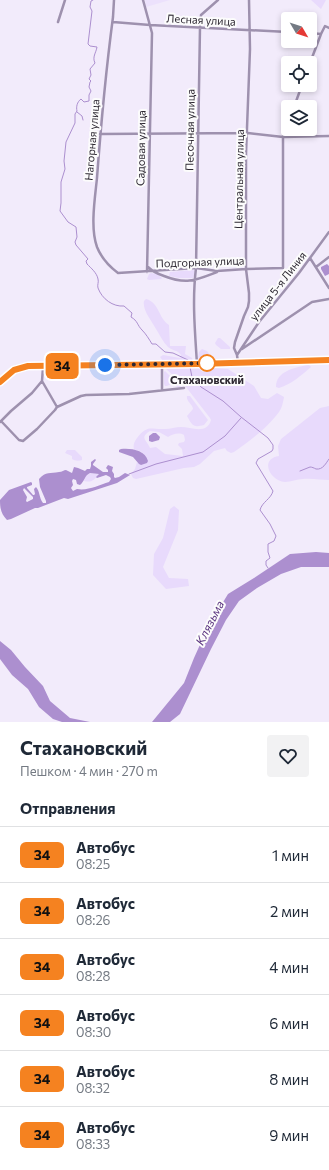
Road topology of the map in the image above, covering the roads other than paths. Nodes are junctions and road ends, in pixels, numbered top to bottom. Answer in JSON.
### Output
{"nodes":[{"id":1,"x":65,"y":0,"type":"edge"},
{"id":2,"x":114,"y":0,"type":"edge"},
{"id":3,"x":144,"y":0,"type":"edge"},
{"id":4,"x":218,"y":0,"type":"edge"},
{"id":5,"x":249,"y":0,"type":"edge"},
{"id":6,"x":58,"y":22,"type":"dead end"},
{"id":7,"x":112,"y":22,"type":"junction"},
{"id":8,"x":150,"y":26,"type":"junction"},
{"id":9,"x":200,"y":27,"type":"junction"},
{"id":10,"x":329,"y":28,"type":"edge"},
{"id":11,"x":249,"y":30,"type":"junction"},
{"id":12,"x":281,"y":32,"type":"edge"},
{"id":13,"x":317,"y":34,"type":"edge"},
{"id":14,"x":321,"y":34,"type":"junction"},
{"id":15,"x":313,"y":56,"type":"edge"},
{"id":16,"x":149,"y":133,"type":"junction"},
{"id":17,"x":198,"y":133,"type":"junction"},
{"id":18,"x":248,"y":133,"type":"junction"},
{"id":19,"x":100,"y":134,"type":"junction"},
{"id":20,"x":281,"y":136,"type":"edge"},
{"id":21,"x":283,"y":136,"type":"edge"},
{"id":22,"x":317,"y":136,"type":"edge"},
{"id":23,"x":329,"y":136,"type":"edge"},
{"id":24,"x":329,"y":232,"type":"edge"},
{"id":25,"x":329,"y":257,"type":"edge"},
{"id":26,"x":310,"y":258,"type":"junction"},
{"id":27,"x":148,"y":267,"type":"junction"},
{"id":28,"x":316,"y":267,"type":"junction"},
{"id":29,"x":196,"y":268,"type":"junction"},
{"id":30,"x":246,"y":269,"type":"junction"},
{"id":31,"x":153,"y":271,"type":"junction"},
{"id":32,"x":147,"y":272,"type":"junction"},
{"id":33,"x":217,"y":272,"type":"junction"},
{"id":34,"x":118,"y":273,"type":"joint"},
{"id":35,"x":195,"y":280,"type":"junction"},
{"id":36,"x":329,"y":288,"type":"edge"},
{"id":37,"x":329,"y":299,"type":"edge"},
{"id":38,"x":241,"y":350,"type":"junction"},
{"id":39,"x":237,"y":355,"type":"junction"},
{"id":40,"x":329,"y":360,"type":"edge"},
{"id":41,"x":238,"y":363,"type":"junction"},
{"id":42,"x":197,"y":364,"type":"junction"},
{"id":43,"x":160,"y":365,"type":"junction"},
{"id":44,"x":43,"y":366,"type":"junction"},
{"id":45,"x":0,"y":382,"type":"edge"},
{"id":46,"x":42,"y":382,"type":"junction"},
{"id":47,"x":184,"y":388,"type":"dead end"},
{"id":48,"x":162,"y":390,"type":"junction"},
{"id":49,"x":57,"y":407,"type":"junction"},
{"id":50,"x":0,"y":422,"type":"edge"}],
"edges":[{"from":1,"to":6,"type":"street"},
{"from":2,"to":7,"type":"street","name":"Нагорная улица"},
{"from":3,"to":8,"type":"street","name":"Садовая улица"},
{"from":4,"to":9,"type":"street","name":"Песочная улица"},
{"from":5,"to":11,"type":"street","name":"Центральная улица"},
{"from":7,"to":8,"type":"street","name":"Лесная улица"},
{"from":7,"to":19,"type":"street","name":"Нагорная улица"},
{"from":8,"to":9,"type":"street","name":"Лесная улица"},
{"from":8,"to":16,"type":"street","name":"Садовая улица"},
{"from":9,"to":11,"type":"street","name":"Лесная улица"},
{"from":9,"to":17,"type":"street","name":"Песочная улица"},
{"from":10,"to":14,"type":"street"},
{"from":11,"to":12,"type":"street","name":"Лесная улица"},
{"from":11,"to":18,"type":"street","name":"Центральная улица"},
{"from":13,"to":14,"type":"street"},
{"from":14,"to":15,"type":"street"},
{"from":16,"to":17,"type":"street"},
{"from":16,"to":19,"type":"street"},
{"from":16,"to":27,"type":"street","name":"Садовая улица"},
{"from":17,"to":18,"type":"street"},
{"from":17,"to":29,"type":"street","name":"Песочная улица"},
{"from":18,"to":20,"type":"street"},
{"from":18,"to":30,"type":"street","name":"Центральная улица"},
{"from":19,"to":34,"type":"street","name":"Нагорная улица"},
{"from":21,"to":30,"type":"street","name":"Подгорная улица"},
{"from":22,"to":23,"type":"street"},
{"from":24,"to":26,"type":"street","name":"улица 5-я Линия"},
{"from":25,"to":28,"type":"street"},
{"from":26,"to":28,"type":"street"},
{"from":26,"to":38,"type":"street","name":"улица 5-я Линия"},
{"from":27,"to":31,"type":"street"},
{"from":27,"to":32,"type":"street","name":"Садовая улица"},
{"from":28,"to":36,"type":"street"},
{"from":29,"to":31,"type":"street","name":"Подгорная улица"},
{"from":29,"to":33,"type":"street","name":"Подгорная улица"},
{"from":29,"to":35,"type":"street","name":"Песочная улица"},
{"from":30,"to":33,"type":"street","name":"Подгорная улица"},
{"from":30,"to":39,"type":"street","name":"Центральная улица"},
{"from":31,"to":32,"type":"street","name":"Подгорная улица"},
{"from":31,"to":35,"type":"street"},
{"from":32,"to":34,"type":"street","name":"Подгорная улица"},
{"from":33,"to":35,"type":"street"},
{"from":35,"to":42,"type":"street"},
{"from":37,"to":38,"type":"street"},
{"from":38,"to":39,"type":"street"},
{"from":39,"to":41,"type":"street","name":"Центральная улица"},
{"from":40,"to":41,"type":"main road"},
{"from":41,"to":42,"type":"main road"},
{"from":42,"to":43,"type":"main road"},
{"from":43,"to":44,"type":"main road"},
{"from":43,"to":48,"type":"street"},
{"from":44,"to":45,"type":"main road"},
{"from":44,"to":46,"type":"street"},
{"from":46,"to":49,"type":"street"},
{"from":46,"to":50,"type":"street"},
{"from":47,"to":48,"type":"street"},
{"from":48,"to":49,"type":"street"},
{"from":49,"to":50,"type":"street"}]}
